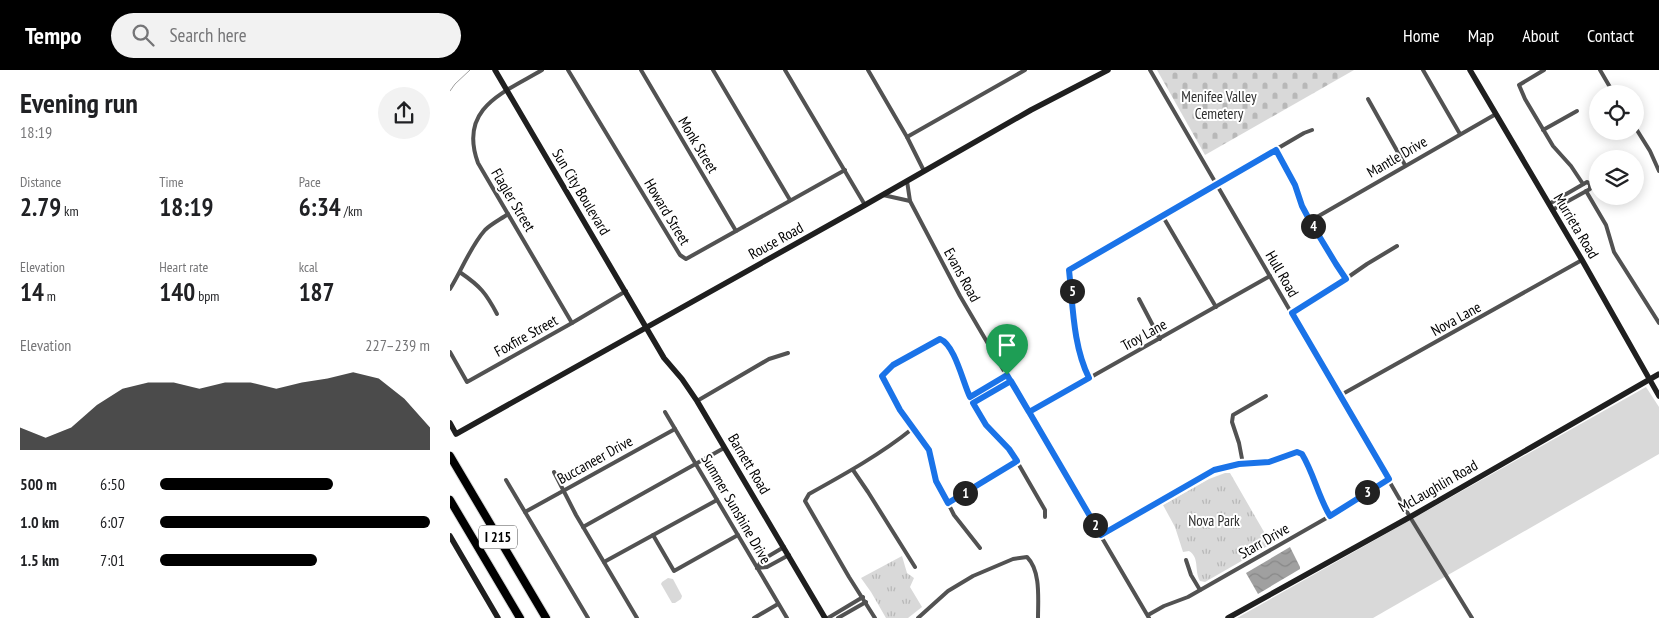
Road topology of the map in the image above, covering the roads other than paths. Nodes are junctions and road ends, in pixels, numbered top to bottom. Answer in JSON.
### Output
{"nodes":[{"id":1,"x":495,"y":70,"type":"edge"},
{"id":2,"x":542,"y":70,"type":"edge"},
{"id":3,"x":568,"y":70,"type":"edge"},
{"id":4,"x":641,"y":70,"type":"edge"},
{"id":5,"x":713,"y":70,"type":"edge"},
{"id":6,"x":784,"y":70,"type":"edge"},
{"id":7,"x":868,"y":70,"type":"edge"},
{"id":8,"x":1025,"y":70,"type":"edge"},
{"id":9,"x":1108,"y":70,"type":"edge"},
{"id":10,"x":1150,"y":70,"type":"edge"},
{"id":11,"x":1424,"y":70,"type":"edge"},
{"id":12,"x":1470,"y":70,"type":"edge"},
{"id":13,"x":1544,"y":70,"type":"edge"},
{"id":14,"x":1600,"y":70,"type":"edge"},
{"id":15,"x":1609,"y":85,"type":"edge"},
{"id":16,"x":507,"y":90,"type":"junction"},
{"id":17,"x":1368,"y":99,"type":"dead end"},
{"id":18,"x":1577,"y":111,"type":"dead end"},
{"id":19,"x":1496,"y":114,"type":"junction"},
{"id":20,"x":1312,"y":130,"type":"dead end"},
{"id":21,"x":1543,"y":130,"type":"junction"},
{"id":22,"x":1460,"y":134,"type":"junction"},
{"id":23,"x":907,"y":137,"type":"junction"},
{"id":24,"x":1643,"y":140,"type":"edge"},
{"id":25,"x":1276,"y":150,"type":"junction"},
{"id":26,"x":1405,"y":165,"type":"junction"},
{"id":27,"x":845,"y":170,"type":"junction"},
{"id":28,"x":924,"y":171,"type":"junction"},
{"id":29,"x":1659,"y":171,"type":"edge"},
{"id":30,"x":907,"y":181,"type":"junction"},
{"id":31,"x":1216,"y":184,"type":"junction"},
{"id":32,"x":1582,"y":184,"type":"junction"},
{"id":33,"x":1586,"y":191,"type":"junction"},
{"id":34,"x":884,"y":194,"type":"junction"},
{"id":35,"x":790,"y":200,"type":"junction"},
{"id":36,"x":910,"y":201,"type":"junction"},
{"id":37,"x":865,"y":205,"type":"junction"},
{"id":38,"x":1551,"y":207,"type":"junction"},
{"id":39,"x":508,"y":214,"type":"junction"},
{"id":40,"x":1162,"y":215,"type":"junction"},
{"id":41,"x":1310,"y":221,"type":"junction"},
{"id":42,"x":736,"y":231,"type":"junction"},
{"id":43,"x":1397,"y":246,"type":"dead end"},
{"id":44,"x":1582,"y":260,"type":"junction"},
{"id":45,"x":461,"y":273,"type":"junction"},
{"id":46,"x":1270,"y":276,"type":"junction"},
{"id":47,"x":1346,"y":279,"type":"junction"},
{"id":48,"x":450,"y":289,"type":"edge"},
{"id":49,"x":626,"y":291,"type":"junction"},
{"id":50,"x":1139,"y":299,"type":"dead end"},
{"id":51,"x":1216,"y":307,"type":"junction"},
{"id":52,"x":1292,"y":313,"type":"junction"},
{"id":53,"x":497,"y":314,"type":"dead end"},
{"id":54,"x":572,"y":323,"type":"junction"},
{"id":55,"x":1659,"y":323,"type":"edge"},
{"id":56,"x":646,"y":327,"type":"junction"},
{"id":57,"x":1160,"y":339,"type":"junction"},
{"id":58,"x":450,"y":352,"type":"edge"},
{"id":59,"x":788,"y":353,"type":"dead end"},
{"id":60,"x":1659,"y":374,"type":"edge"},
{"id":61,"x":1007,"y":375,"type":"junction"},
{"id":62,"x":1089,"y":378,"type":"junction"},
{"id":63,"x":1650,"y":380,"type":"junction"},
{"id":64,"x":1011,"y":381,"type":"junction"},
{"id":65,"x":1266,"y":396,"type":"dead end"},
{"id":66,"x":1339,"y":396,"type":"junction"},
{"id":67,"x":1659,"y":396,"type":"edge"},
{"id":68,"x":970,"y":397,"type":"junction"},
{"id":69,"x":697,"y":401,"type":"junction"},
{"id":70,"x":973,"y":403,"type":"junction"},
{"id":71,"x":665,"y":412,"type":"dead end"},
{"id":72,"x":1029,"y":412,"type":"junction"},
{"id":73,"x":450,"y":423,"type":"edge"},
{"id":74,"x":912,"y":428,"type":"junction"},
{"id":75,"x":675,"y":429,"type":"junction"},
{"id":76,"x":724,"y":448,"type":"junction"},
{"id":77,"x":450,"y":456,"type":"edge"},
{"id":78,"x":1017,"y":461,"type":"junction"},
{"id":79,"x":696,"y":464,"type":"junction"},
{"id":80,"x":1243,"y":464,"type":"junction"},
{"id":81,"x":853,"y":470,"type":"junction"},
{"id":82,"x":554,"y":472,"type":"dead end"},
{"id":83,"x":1389,"y":479,"type":"junction"},
{"id":84,"x":506,"y":480,"type":"dead end"},
{"id":85,"x":564,"y":490,"type":"junction"},
{"id":86,"x":450,"y":500,"type":"edge"},
{"id":87,"x":717,"y":500,"type":"junction"},
{"id":88,"x":948,"y":503,"type":"junction"},
{"id":89,"x":525,"y":512,"type":"junction"},
{"id":90,"x":1330,"y":516,"type":"junction"},
{"id":91,"x":1045,"y":517,"type":"dead end"},
{"id":92,"x":1410,"y":517,"type":"junction"},
{"id":93,"x":583,"y":527,"type":"junction"},
{"id":94,"x":654,"y":535,"type":"junction"},
{"id":95,"x":738,"y":535,"type":"junction"},
{"id":96,"x":1101,"y":535,"type":"junction"},
{"id":97,"x":450,"y":536,"type":"edge"},
{"id":98,"x":784,"y":547,"type":"junction"},
{"id":99,"x":980,"y":548,"type":"dead end"},
{"id":100,"x":789,"y":555,"type":"junction"},
{"id":101,"x":1186,"y":560,"type":"dead end"},
{"id":102,"x":604,"y":562,"type":"junction"},
{"id":103,"x":757,"y":568,"type":"junction"},
{"id":104,"x":914,"y":568,"type":"dead end"},
{"id":105,"x":1200,"y":590,"type":"junction"},
{"id":106,"x":863,"y":596,"type":"junction"},
{"id":107,"x":866,"y":602,"type":"junction"},
{"id":108,"x":778,"y":604,"type":"junction"},
{"id":109,"x":1148,"y":616,"type":"edge"},
{"id":110,"x":498,"y":618,"type":"edge"},
{"id":111,"x":520,"y":618,"type":"edge"},
{"id":112,"x":546,"y":618,"type":"edge"},
{"id":113,"x":588,"y":618,"type":"edge"},
{"id":114,"x":636,"y":618,"type":"edge"},
{"id":115,"x":754,"y":618,"type":"edge"},
{"id":116,"x":787,"y":618,"type":"edge"},
{"id":117,"x":827,"y":618,"type":"edge"},
{"id":118,"x":838,"y":618,"type":"edge"},
{"id":119,"x":875,"y":618,"type":"edge"},
{"id":120,"x":918,"y":618,"type":"edge"},
{"id":121,"x":1038,"y":618,"type":"edge"},
{"id":122,"x":1228,"y":618,"type":"edge"},
{"id":123,"x":1472,"y":618,"type":"edge"}],
"edges":[{"from":1,"to":16,"type":"street","name":"Sun City Boulevard"},
{"from":2,"to":16,"type":"street","name":"Flagler Street"},
{"from":3,"to":42,"type":"street","name":"Howard Street"},
{"from":4,"to":42,"type":"street","name":"Monk Street"},
{"from":5,"to":35,"type":"street"},
{"from":6,"to":27,"type":"street"},
{"from":7,"to":23,"type":"street"},
{"from":8,"to":23,"type":"street"},
{"from":9,"to":28,"type":"street","name":"Rouse Road"},
{"from":10,"to":31,"type":"street","name":"Hull Road"},
{"from":11,"to":22,"type":"street"},
{"from":12,"to":19,"type":"street","name":"Murrieta Road"},
{"from":13,"to":21,"type":"street"},
{"from":14,"to":15,"type":"street"},
{"from":16,"to":39,"type":"street","name":"Flagler Street"},
{"from":16,"to":49,"type":"street","name":"Sun City Boulevard"},
{"from":17,"to":26,"type":"street"},
{"from":18,"to":21,"type":"street"},
{"from":19,"to":22,"type":"street","name":"Mantle Drive"},
{"from":19,"to":38,"type":"street","name":"Murrieta Road"},
{"from":20,"to":25,"type":"street"},
{"from":21,"to":32,"type":"street"},
{"from":22,"to":26,"type":"street","name":"Mantle Drive"},
{"from":23,"to":28,"type":"street"},
{"from":24,"to":29,"type":"street"},
{"from":25,"to":31,"type":"street"},
{"from":25,"to":41,"type":"street"},
{"from":26,"to":41,"type":"street","name":"Mantle Drive"},
{"from":27,"to":35,"type":"street","name":"Howard Street"},
{"from":27,"to":37,"type":"street"},
{"from":28,"to":30,"type":"street","name":"Rouse Road"},
{"from":30,"to":34,"type":"street","name":"Rouse Road"},
{"from":30,"to":36,"type":"street","name":"Evans Road"},
{"from":31,"to":40,"type":"street"},
{"from":31,"to":46,"type":"street","name":"Hull Road"},
{"from":32,"to":33,"type":"street"},
{"from":32,"to":38,"type":"street"},
{"from":33,"to":38,"type":"street"},
{"from":33,"to":55,"type":"street"},
{"from":34,"to":36,"type":"street"},
{"from":34,"to":37,"type":"street","name":"Rouse Road"},
{"from":35,"to":42,"type":"street","name":"Howard Street"},
{"from":36,"to":61,"type":"street","name":"Evans Road"},
{"from":37,"to":56,"type":"street","name":"Rouse Road"},
{"from":38,"to":44,"type":"street","name":"Murrieta Road"},
{"from":39,"to":45,"type":"street"},
{"from":39,"to":54,"type":"street","name":"Flagler Street"},
{"from":40,"to":51,"type":"street"},
{"from":40,"to":62,"type":"street"},
{"from":41,"to":47,"type":"street"},
{"from":43,"to":47,"type":"street"},
{"from":44,"to":63,"type":"street","name":"Murrieta Road"},
{"from":44,"to":66,"type":"street","name":"Nova Lane"},
{"from":45,"to":48,"type":"street"},
{"from":45,"to":53,"type":"street"},
{"from":46,"to":51,"type":"street","name":"Troy Lane"},
{"from":46,"to":52,"type":"street","name":"Hull Road"},
{"from":47,"to":52,"type":"street"},
{"from":49,"to":54,"type":"street","name":"Foxfire Street"},
{"from":49,"to":56,"type":"street","name":"Sun City Boulevard"},
{"from":50,"to":57,"type":"street"},
{"from":51,"to":57,"type":"street","name":"Troy Lane"},
{"from":52,"to":66,"type":"street","name":"Hull Road"},
{"from":54,"to":58,"type":"street","name":"Foxfire Street"},
{"from":56,"to":69,"type":"street","name":"Barnett Road"},
{"from":56,"to":73,"type":"street","name":"Rouse Road"},
{"from":57,"to":62,"type":"street","name":"Troy Lane"},
{"from":59,"to":69,"type":"street"},
{"from":60,"to":63,"type":"street","name":"McLaughlin Road"},
{"from":61,"to":64,"type":"street","name":"Evans Road"},
{"from":61,"to":68,"type":"street"},
{"from":62,"to":72,"type":"street","name":"Troy Lane"},
{"from":63,"to":67,"type":"street","name":"Murrieta Road"},
{"from":63,"to":92,"type":"street","name":"McLaughlin Road"},
{"from":64,"to":70,"type":"street"},
{"from":64,"to":72,"type":"street","name":"Evans Road"},
{"from":65,"to":80,"type":"street"},
{"from":66,"to":83,"type":"street","name":"Hull Road"},
{"from":68,"to":70,"type":"street"},
{"from":68,"to":74,"type":"street"},
{"from":69,"to":76,"type":"street","name":"Barnett Road"},
{"from":70,"to":78,"type":"street"},
{"from":71,"to":75,"type":"street","name":"Summer Sunshine Drive"},
{"from":72,"to":96,"type":"street","name":"Evans Road"},
{"from":74,"to":81,"type":"street"},
{"from":74,"to":88,"type":"street"},
{"from":75,"to":79,"type":"street","name":"Summer Sunshine Drive"},
{"from":75,"to":85,"type":"street","name":"Buccaneer Drive"},
{"from":76,"to":79,"type":"street"},
{"from":76,"to":98,"type":"street","name":"Barnett Road"},
{"from":77,"to":112,"type":"highway","number":"I 215"},
{"from":78,"to":88,"type":"street"},
{"from":78,"to":91,"type":"street"},
{"from":79,"to":87,"type":"street","name":"Summer Sunshine Drive"},
{"from":79,"to":93,"type":"street"},
{"from":80,"to":90,"type":"street"},
{"from":80,"to":96,"type":"street"},
{"from":81,"to":104,"type":"street"},
{"from":81,"to":106,"type":"street"},
{"from":82,"to":85,"type":"street"},
{"from":83,"to":90,"type":"street","name":"Starr Drive"},
{"from":83,"to":92,"type":"street","name":"Hull Road"},
{"from":84,"to":89,"type":"street"},
{"from":85,"to":89,"type":"street","name":"Buccaneer Drive"},
{"from":85,"to":93,"type":"street"},
{"from":86,"to":111,"type":"highway","number":"I 215"},
{"from":87,"to":94,"type":"street"},
{"from":87,"to":95,"type":"street","name":"Summer Sunshine Drive"},
{"from":88,"to":99,"type":"street"},
{"from":89,"to":113,"type":"street"},
{"from":90,"to":105,"type":"street","name":"Starr Drive"},
{"from":92,"to":122,"type":"street","name":"McLaughlin Road"},
{"from":92,"to":123,"type":"street","name":"Hull Road"},
{"from":93,"to":102,"type":"street"},
{"from":94,"to":95,"type":"street"},
{"from":94,"to":102,"type":"street"},
{"from":95,"to":103,"type":"street","name":"Summer Sunshine Drive"},
{"from":96,"to":109,"type":"street","name":"Evans Road"},
{"from":97,"to":110,"type":"street"},
{"from":98,"to":100,"type":"street","name":"Barnett Road"},
{"from":98,"to":103,"type":"street"},
{"from":100,"to":103,"type":"street"},
{"from":100,"to":117,"type":"street","name":"Barnett Road"},
{"from":101,"to":105,"type":"street"},
{"from":102,"to":114,"type":"street"},
{"from":103,"to":108,"type":"street","name":"Summer Sunshine Drive"},
{"from":105,"to":109,"type":"street","name":"Starr Drive"},
{"from":106,"to":107,"type":"street"},
{"from":106,"to":117,"type":"street"},
{"from":107,"to":118,"type":"street"},
{"from":107,"to":119,"type":"street"},
{"from":108,"to":115,"type":"street"},
{"from":108,"to":116,"type":"street","name":"Summer Sunshine Drive"},
{"from":120,"to":121,"type":"street"}]}
